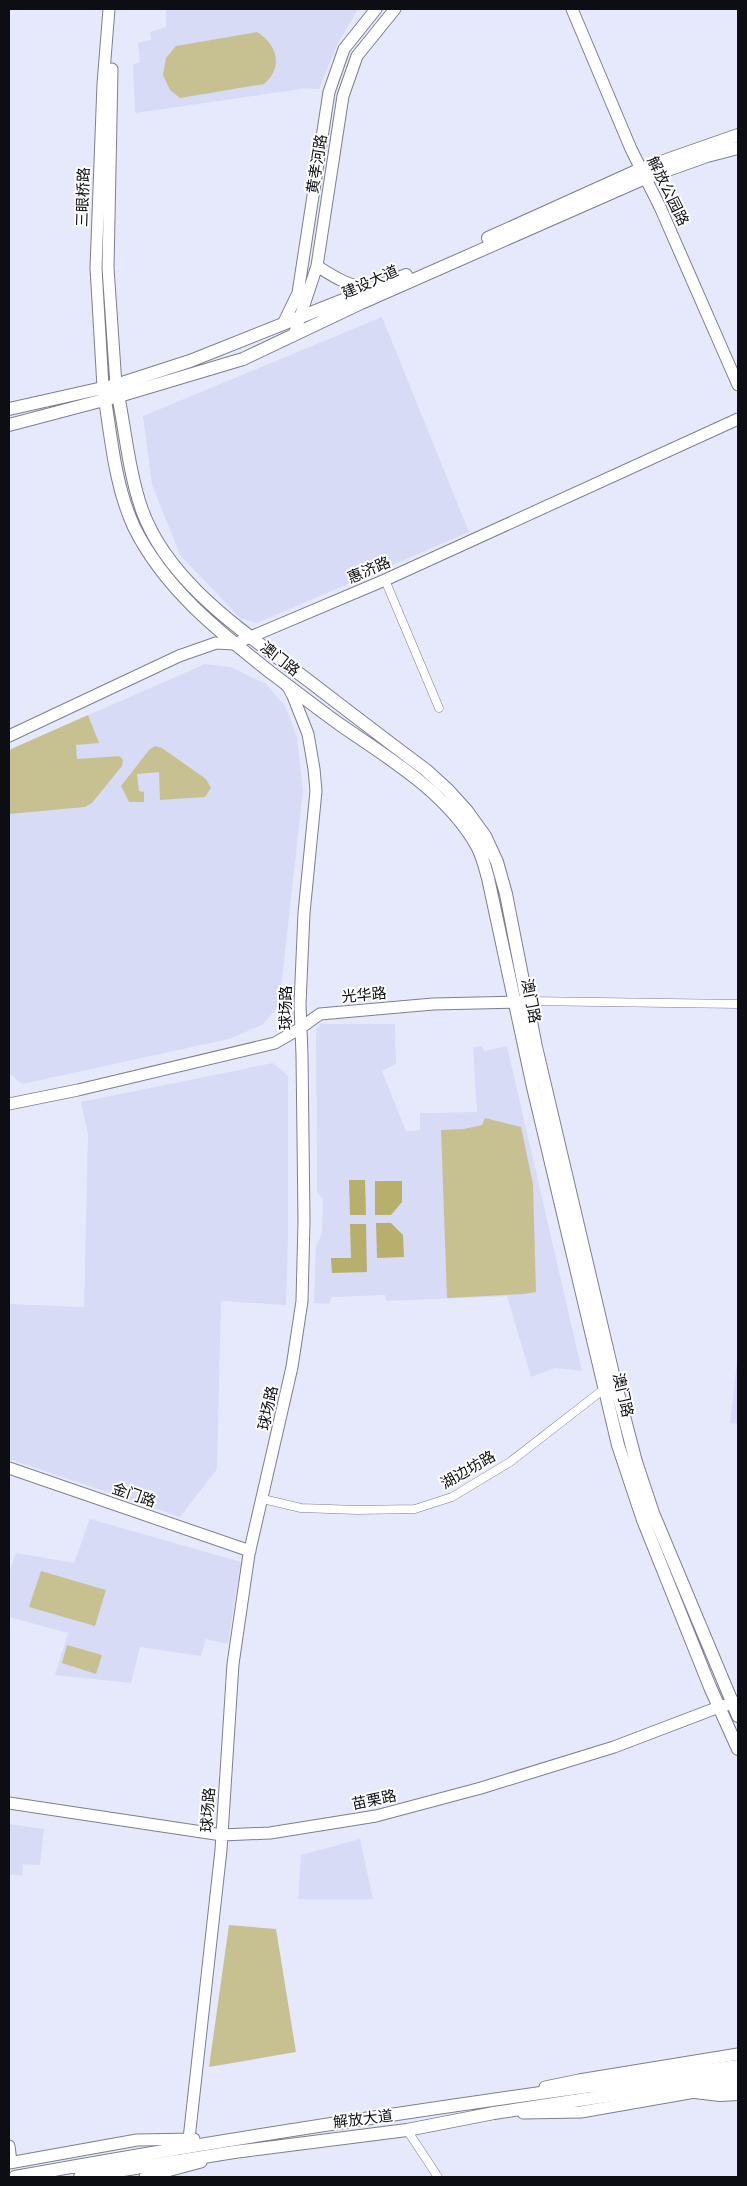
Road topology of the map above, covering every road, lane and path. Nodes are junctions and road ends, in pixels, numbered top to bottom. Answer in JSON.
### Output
{"nodes":[{"id":1,"x":109,"y":9,"type":"edge"},
{"id":2,"x":116,"y":9,"type":"edge"},
{"id":3,"x":376,"y":9,"type":"edge"},
{"id":4,"x":395,"y":9,"type":"edge"},
{"id":5,"x":572,"y":9,"type":"edge"},
{"id":6,"x":738,"y":135,"type":"edge"},
{"id":7,"x":738,"y":148,"type":"edge"},
{"id":8,"x":643,"y":173,"type":"junction"},
{"id":9,"x":317,"y":266,"type":"junction"},
{"id":10,"x":375,"y":287,"type":"junction"},
{"id":11,"x":300,"y":316,"type":"junction"},
{"id":12,"x":284,"y":322,"type":"junction"},
{"id":13,"x":294,"y":335,"type":"junction"},
{"id":14,"x":738,"y":385,"type":"edge"},
{"id":15,"x":117,"y":390,"type":"junction"},
{"id":16,"x":104,"y":393,"type":"junction"},
{"id":17,"x":9,"y":409,"type":"edge"},
{"id":18,"x":738,"y":419,"type":"edge"},
{"id":19,"x":9,"y":425,"type":"edge"},
{"id":20,"x":385,"y":580,"type":"junction"},
{"id":21,"x":249,"y":636,"type":"junction"},
{"id":22,"x":234,"y":644,"type":"junction"},
{"id":23,"x":286,"y":684,"type":"junction"},
{"id":24,"x":439,"y":708,"type":"dead end"},
{"id":25,"x":9,"y":736,"type":"edge"},
{"id":26,"x":521,"y":1002,"type":"junction"},
{"id":27,"x":738,"y":1004,"type":"edge"},
{"id":28,"x":299,"y":1029,"type":"junction"},
{"id":29,"x":9,"y":1104,"type":"edge"},
{"id":30,"x":604,"y":1388,"type":"junction"},
{"id":31,"x":9,"y":1468,"type":"edge"},
{"id":32,"x":263,"y":1499,"type":"junction"},
{"id":33,"x":250,"y":1551,"type":"junction"},
{"id":34,"x":735,"y":1702,"type":"edge"},
{"id":35,"x":719,"y":1707,"type":"junction"},
{"id":36,"x":738,"y":1716,"type":"edge"},
{"id":37,"x":738,"y":1749,"type":"edge"},
{"id":38,"x":9,"y":1803,"type":"edge"},
{"id":39,"x":222,"y":1835,"type":"junction"},
{"id":40,"x":738,"y":2054,"type":"edge"},
{"id":41,"x":738,"y":2066,"type":"edge"},
{"id":42,"x":738,"y":2076,"type":"edge"},
{"id":43,"x":738,"y":2087,"type":"edge"},
{"id":44,"x":696,"y":2092,"type":"junction"},
{"id":45,"x":580,"y":2094,"type":"junction"},
{"id":46,"x":738,"y":2094,"type":"edge"},
{"id":47,"x":496,"y":2098,"type":"junction"},
{"id":48,"x":494,"y":2113,"type":"junction"},
{"id":49,"x":407,"y":2130,"type":"junction"},
{"id":50,"x":236,"y":2138,"type":"junction"},
{"id":51,"x":189,"y":2139,"type":"junction"},
{"id":52,"x":9,"y":2146,"type":"edge"},
{"id":53,"x":234,"y":2152,"type":"junction"},
{"id":54,"x":10,"y":2162,"type":"edge"},
{"id":55,"x":141,"y":2166,"type":"edge"},
{"id":56,"x":174,"y":2174,"type":"edge"},
{"id":57,"x":15,"y":2177,"type":"edge"},
{"id":58,"x":80,"y":2177,"type":"edge"},
{"id":59,"x":438,"y":2177,"type":"edge"}],
"edges":[{"from":1,"to":16,"type":"street","name":"三眼桥路"},
{"from":2,"to":15,"type":"street","name":"三眼桥路"},
{"from":3,"to":12,"type":"street","name":"黄孝河路"},
{"from":4,"to":9,"type":"street","name":"黄孝河路"},
{"from":5,"to":8,"type":"street","name":"解放公园路"},
{"from":6,"to":8,"type":"main road","name":"建设大道"},
{"from":7,"to":8,"type":"main road","name":"建设大道"},
{"from":8,"to":10,"type":"main road","name":"建设大道"},
{"from":8,"to":13,"type":"main road","name":"建设大道"},
{"from":8,"to":14,"type":"street","name":"解放公园路"},
{"from":9,"to":10,"type":"street"},
{"from":9,"to":11,"type":"street","name":"黄孝河路"},
{"from":10,"to":11,"type":"main road","name":"建设大道"},
{"from":11,"to":12,"type":"main road","name":"建设大道"},
{"from":11,"to":13,"type":"street","name":"黄孝河路"},
{"from":12,"to":15,"type":"main road","name":"建设大道"},
{"from":13,"to":15,"type":"main road","name":"建设大道"},
{"from":15,"to":16,"type":"main road","name":"建设大道"},
{"from":15,"to":21,"type":"main road","name":"澳门路"},
{"from":16,"to":17,"type":"main road","name":"建设大道"},
{"from":16,"to":19,"type":"main road","name":"建设大道"},
{"from":16,"to":22,"type":"main road","name":"澳门路"},
{"from":18,"to":20,"type":"street","name":"惠济路"},
{"from":20,"to":21,"type":"street","name":"惠济路"},
{"from":20,"to":24,"type":"street"},
{"from":21,"to":22,"type":"street","name":"惠济路"},
{"from":21,"to":26,"type":"main road","name":"澳门路"},
{"from":22,"to":23,"type":"main road","name":"澳门路"},
{"from":22,"to":25,"type":"street","name":"惠济路"},
{"from":23,"to":26,"type":"main road","name":"澳门路"},
{"from":23,"to":28,"type":"street","name":"球场路"},
{"from":26,"to":27,"type":"street","name":"光华路"},
{"from":26,"to":28,"type":"street","name":"光华路"},
{"from":26,"to":30,"type":"main road","name":"澳门路"},
{"from":26,"to":34,"type":"main road","name":"澳门路"},
{"from":28,"to":29,"type":"street","name":"光华路"},
{"from":28,"to":32,"type":"street","name":"球场路"},
{"from":30,"to":32,"type":"street","name":"湖边坊路"},
{"from":30,"to":35,"type":"main road","name":"澳门路"},
{"from":31,"to":33,"type":"street","name":"金门路"},
{"from":32,"to":33,"type":"street","name":"球场路"},
{"from":33,"to":39,"type":"street","name":"球场路"},
{"from":34,"to":35,"type":"street","name":"苗栗路"},
{"from":34,"to":36,"type":"main road","name":"澳门路"},
{"from":35,"to":37,"type":"main road","name":"澳门路"},
{"from":35,"to":39,"type":"street","name":"苗栗路"},
{"from":38,"to":39,"type":"street","name":"苗栗路"},
{"from":39,"to":51,"type":"street","name":"球场路"},
{"from":40,"to":47,"type":"street","name":"解放大道"},
{"from":41,"to":45,"type":"main road","name":"解放大道"},
{"from":42,"to":45,"type":"main road","name":"解放大道"},
{"from":43,"to":44,"type":"street","name":"解放大道"},
{"from":44,"to":46,"type":"main road"},
{"from":44,"to":48,"type":"street","name":"解放大道"},
{"from":45,"to":47,"type":"main road","name":"解放大道"},
{"from":45,"to":48,"type":"main road","name":"解放大道"},
{"from":47,"to":50,"type":"main road","name":"解放大道"},
{"from":48,"to":49,"type":"main road","name":"解放大道"},
{"from":49,"to":53,"type":"main road","name":"解放大道"},
{"from":49,"to":59,"type":"street"},
{"from":50,"to":51,"type":"street","name":"解放大道"},
{"from":50,"to":55,"type":"main road","name":"解放大道"},
{"from":51,"to":54,"type":"street","name":"解放大道"},
{"from":52,"to":54,"type":"street"},
{"from":53,"to":55,"type":"main road","name":"解放大道"},
{"from":53,"to":56,"type":"street","name":"解放大道"},
{"from":55,"to":56,"type":"street","name":"解放大道"},
{"from":55,"to":57,"type":"main road","name":"解放大道"},
{"from":55,"to":58,"type":"main road","name":"解放大道"}]}
